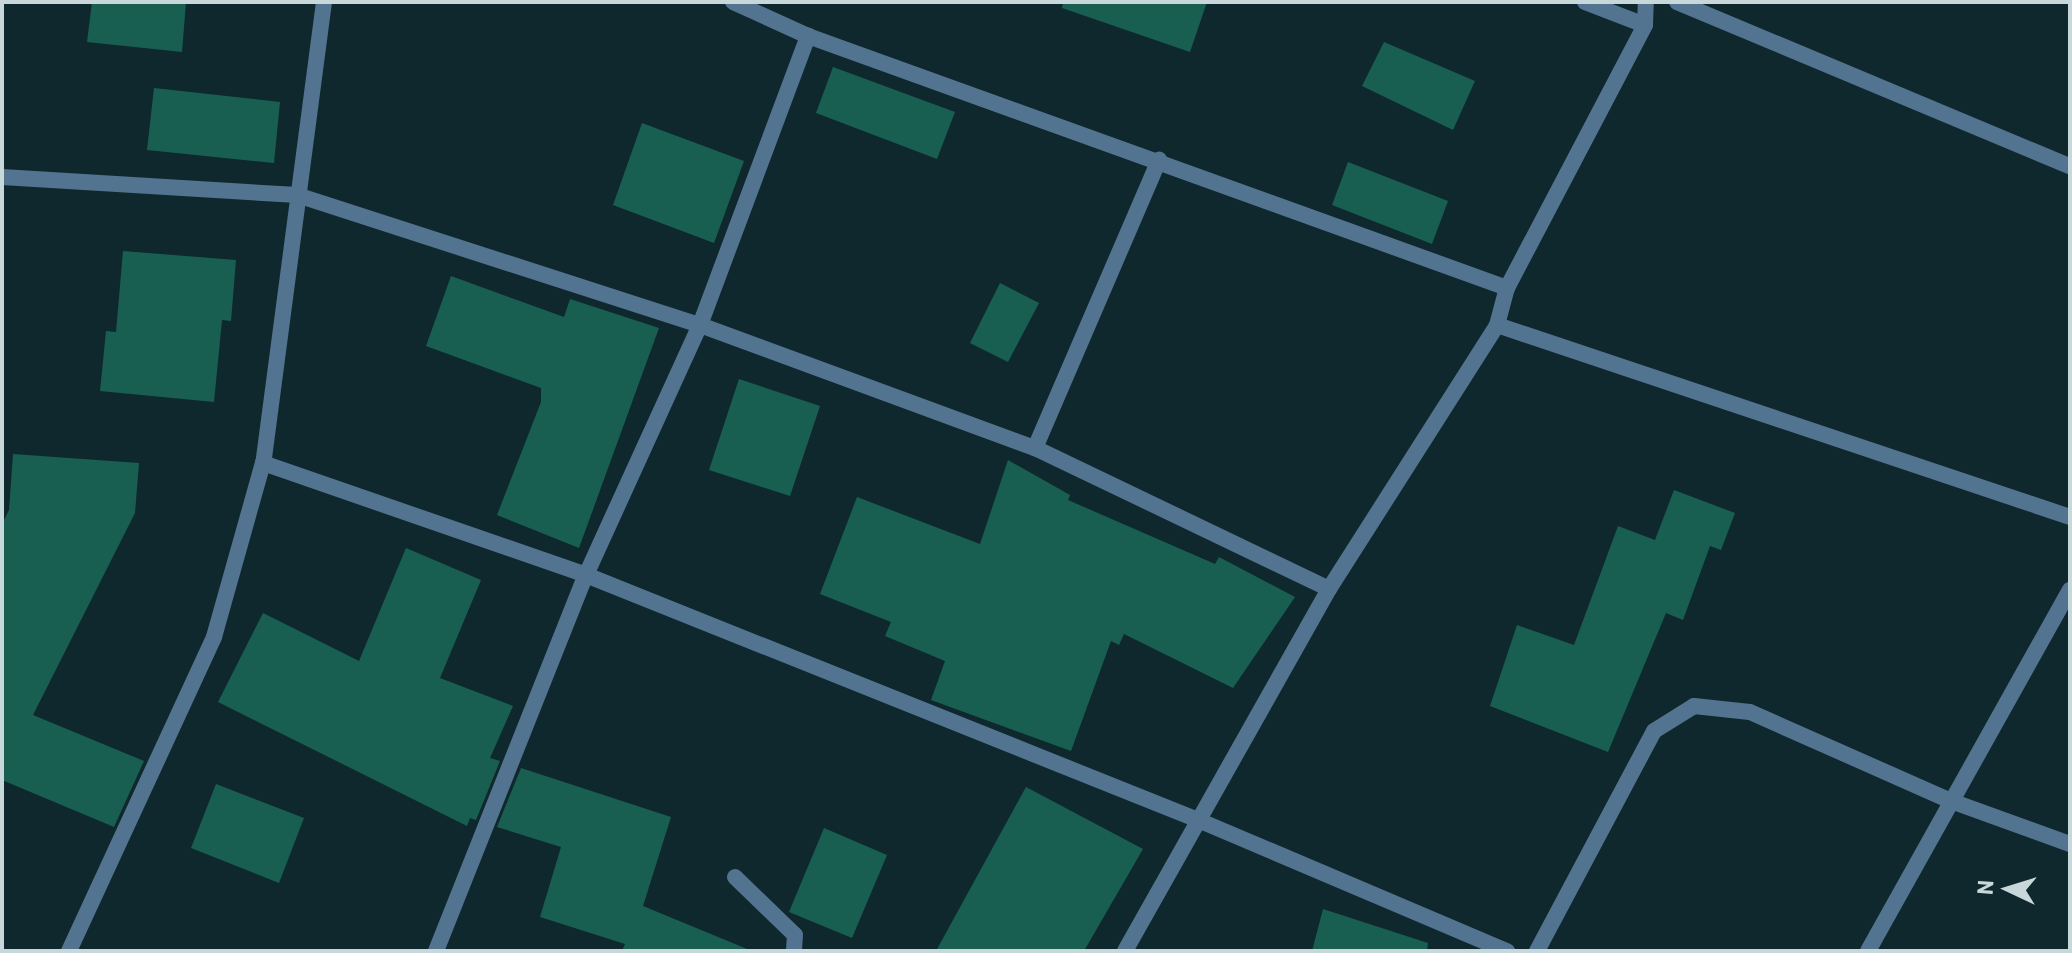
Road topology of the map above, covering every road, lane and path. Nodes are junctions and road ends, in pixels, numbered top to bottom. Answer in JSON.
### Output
{"nodes":[{"id":1,"x":324,"y":2,"type":"edge"},
{"id":2,"x":733,"y":2,"type":"edge"},
{"id":3,"x":1585,"y":2,"type":"edge"},
{"id":4,"x":1646,"y":2,"type":"edge"},
{"id":5,"x":1677,"y":2,"type":"edge"},
{"id":6,"x":1645,"y":25,"type":"junction"},
{"id":7,"x":808,"y":36,"type":"junction"},
{"id":8,"x":1159,"y":160,"type":"junction"},
{"id":9,"x":2070,"y":166,"type":"edge"},
{"id":10,"x":2,"y":177,"type":"edge"},
{"id":11,"x":297,"y":195,"type":"junction"},
{"id":12,"x":1507,"y":288,"type":"junction"},
{"id":13,"x":700,"y":325,"type":"junction"},
{"id":14,"x":1497,"y":325,"type":"junction"},
{"id":15,"x":1035,"y":448,"type":"junction"},
{"id":16,"x":263,"y":463,"type":"junction"},
{"id":17,"x":2070,"y":517,"type":"edge"},
{"id":18,"x":586,"y":575,"type":"junction"},
{"id":19,"x":1329,"y":589,"type":"junction"},
{"id":20,"x":2070,"y":590,"type":"edge"},
{"id":21,"x":1951,"y":801,"type":"junction"},
{"id":22,"x":1198,"y":820,"type":"junction"},
{"id":23,"x":2070,"y":844,"type":"edge"},
{"id":24,"x":735,"y":877,"type":"dead end"},
{"id":25,"x":69,"y":951,"type":"edge"},
{"id":26,"x":436,"y":951,"type":"edge"},
{"id":27,"x":794,"y":951,"type":"edge"},
{"id":28,"x":1125,"y":951,"type":"edge"},
{"id":29,"x":1507,"y":951,"type":"edge"},
{"id":30,"x":1537,"y":951,"type":"edge"},
{"id":31,"x":1868,"y":951,"type":"edge"}],
"edges":[{"from":1,"to":11,"type":"street"},
{"from":2,"to":7,"type":"street"},
{"from":3,"to":6,"type":"street"},
{"from":4,"to":6,"type":"street"},
{"from":5,"to":9,"type":"street"},
{"from":6,"to":12,"type":"street"},
{"from":7,"to":8,"type":"street"},
{"from":7,"to":13,"type":"street"},
{"from":8,"to":12,"type":"street"},
{"from":8,"to":15,"type":"street"},
{"from":10,"to":11,"type":"street"},
{"from":11,"to":13,"type":"street"},
{"from":11,"to":16,"type":"street"},
{"from":12,"to":14,"type":"street"},
{"from":13,"to":15,"type":"street"},
{"from":13,"to":18,"type":"street"},
{"from":14,"to":17,"type":"street"},
{"from":14,"to":19,"type":"street"},
{"from":15,"to":19,"type":"street"},
{"from":16,"to":18,"type":"street"},
{"from":16,"to":25,"type":"street"},
{"from":18,"to":22,"type":"street"},
{"from":18,"to":26,"type":"street"},
{"from":19,"to":22,"type":"street"},
{"from":20,"to":21,"type":"street"},
{"from":21,"to":23,"type":"street"},
{"from":21,"to":30,"type":"street"},
{"from":21,"to":31,"type":"street"},
{"from":22,"to":28,"type":"street"},
{"from":22,"to":29,"type":"street"},
{"from":24,"to":27,"type":"street"}]}
